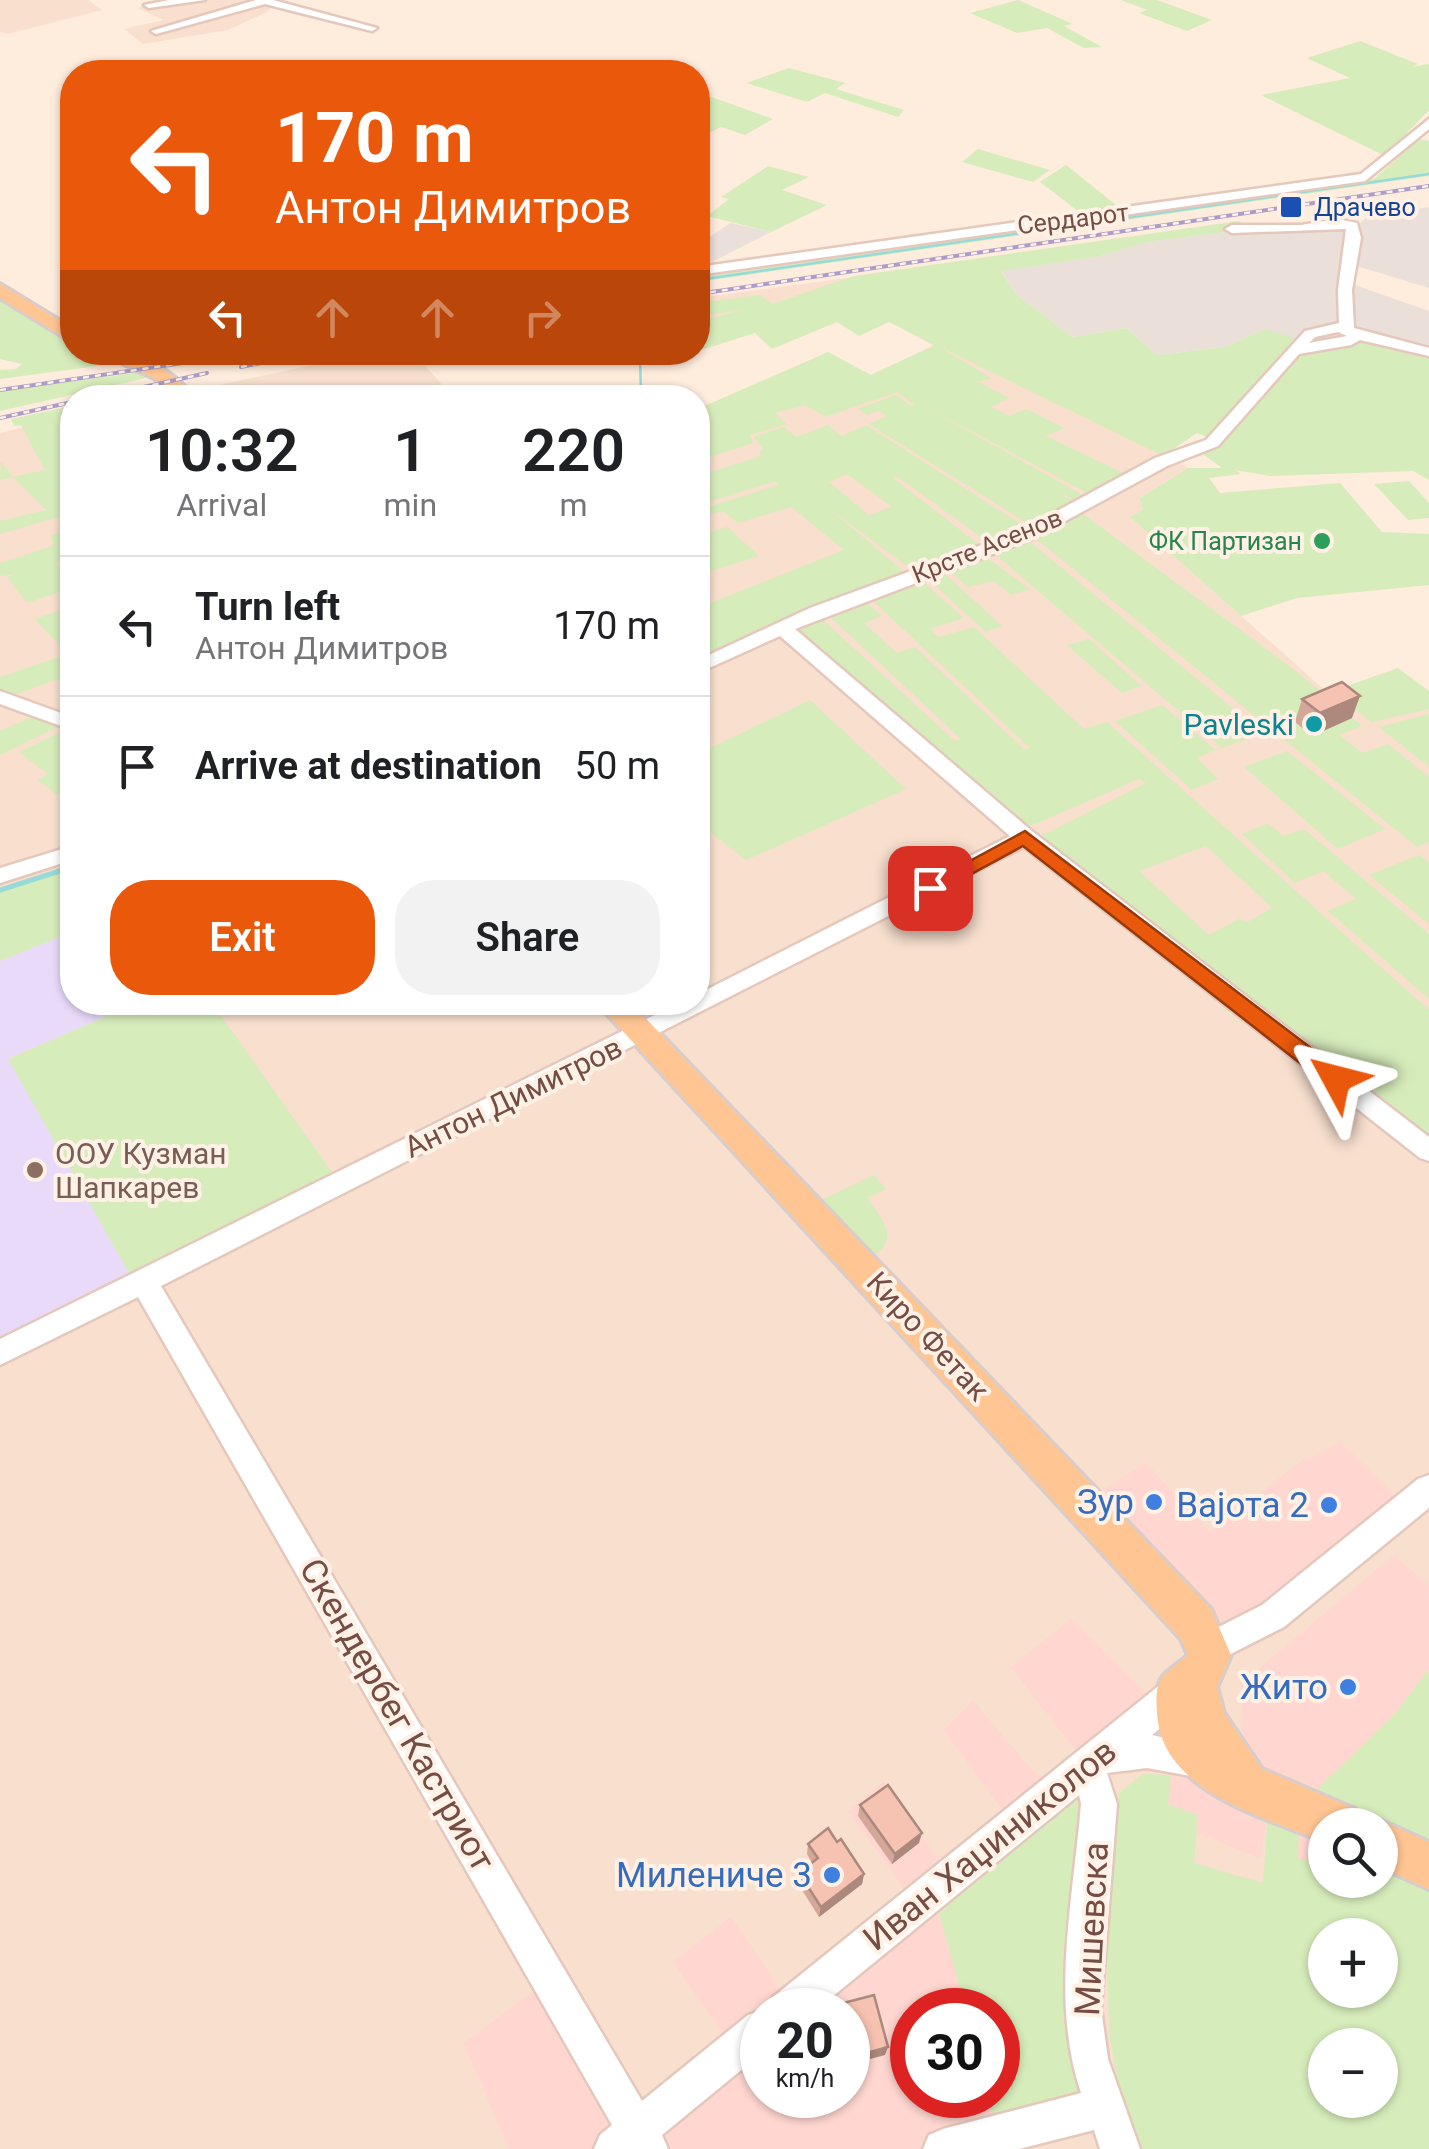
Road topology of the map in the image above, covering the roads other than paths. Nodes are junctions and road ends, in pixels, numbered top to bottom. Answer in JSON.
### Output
{"nodes":[{"id":1,"x":200,"y":0,"type":"edge"},
{"id":2,"x":262,"y":0,"type":"edge"},
{"id":3,"x":150,"y":6,"type":"dead end"},
{"id":4,"x":372,"y":28,"type":"dead end"},
{"id":5,"x":156,"y":31,"type":"dead end"},
{"id":6,"x":1429,"y":123,"type":"edge"},
{"id":7,"x":1232,"y":229,"type":"dead end"},
{"id":8,"x":710,"y":270,"type":"edge"},
{"id":9,"x":0,"y":290,"type":"edge"},
{"id":10,"x":60,"y":328,"type":"edge"},
{"id":11,"x":1352,"y":331,"type":"junction"},
{"id":12,"x":1429,"y":352,"type":"edge"},
{"id":13,"x":151,"y":365,"type":"edge"},
{"id":14,"x":173,"y":385,"type":"edge"},
{"id":15,"x":782,"y":628,"type":"junction"},
{"id":16,"x":710,"y":661,"type":"edge"},
{"id":17,"x":0,"y":697,"type":"edge"},
{"id":18,"x":60,"y":720,"type":"edge"},
{"id":19,"x":1025,"y":837,"type":"junction"},
{"id":20,"x":60,"y":858,"type":"edge"},
{"id":21,"x":0,"y":876,"type":"edge"},
{"id":22,"x":710,"y":999,"type":"edge"},
{"id":23,"x":623,"y":1015,"type":"edge"},
{"id":24,"x":678,"y":1015,"type":"edge"},
{"id":25,"x":641,"y":1034,"type":"junction"},
{"id":26,"x":1429,"y":1151,"type":"edge"},
{"id":27,"x":144,"y":1282,"type":"junction"},
{"id":28,"x":0,"y":1353,"type":"edge"},
{"id":29,"x":1429,"y":1488,"type":"edge"},
{"id":30,"x":1194,"y":1673,"type":"junction"},
{"id":31,"x":1093,"y":1761,"type":"junction"},
{"id":32,"x":1204,"y":1762,"type":"junction"},
{"id":33,"x":1247,"y":1783,"type":"junction"},
{"id":34,"x":1308,"y":1811,"type":"edge"},
{"id":35,"x":1398,"y":1852,"type":"edge"},
{"id":36,"x":1429,"y":1866,"type":"edge"},
{"id":37,"x":813,"y":1988,"type":"edge"},
{"id":38,"x":740,"y":2048,"type":"edge"},
{"id":39,"x":1105,"y":2107,"type":"junction"},
{"id":40,"x":633,"y":2143,"type":"edge"},
{"id":41,"x":943,"y":2149,"type":"edge"},
{"id":42,"x":1120,"y":2149,"type":"edge"}],
"edges":[{"from":1,"to":3,"type":"street"},
{"from":2,"to":4,"type":"street"},
{"from":2,"to":5,"type":"street"},
{"from":6,"to":8,"type":"street","name":"Сердарот"},
{"from":7,"to":11,"type":"street"},
{"from":9,"to":10,"type":"main road"},
{"from":11,"to":12,"type":"street"},
{"from":11,"to":15,"type":"street","name":"Крсте Асенов"},
{"from":13,"to":14,"type":"main road"},
{"from":15,"to":16,"type":"street","name":"Крсте Асенов"},
{"from":15,"to":19,"type":"street"},
{"from":17,"to":18,"type":"street"},
{"from":19,"to":22,"type":"street","name":"Антон Димитров"},
{"from":19,"to":26,"type":"street"},
{"from":20,"to":21,"type":"street"},
{"from":23,"to":25,"type":"main road","name":"Киро Фетак"},
{"from":24,"to":25,"type":"street","name":"Антон Димитров"},
{"from":25,"to":27,"type":"street","name":"Антон Димитров"},
{"from":25,"to":30,"type":"main road","name":"Киро Фетак"},
{"from":27,"to":28,"type":"street","name":"Антон Димитров"},
{"from":27,"to":40,"type":"street","name":"Скендербег Кастриот"},
{"from":29,"to":30,"type":"street","name":"Иван Хаџиниколов"},
{"from":30,"to":31,"type":"street","name":"Иван Хаџиниколов"},
{"from":30,"to":32,"type":"main road"},
{"from":30,"to":33,"type":"main road"},
{"from":31,"to":32,"type":"street"},
{"from":31,"to":37,"type":"street","name":"Иван Хаџиниколов"},
{"from":31,"to":39,"type":"street","name":"Мишевска"},
{"from":32,"to":33,"type":"main road"},
{"from":33,"to":34,"type":"main road"},
{"from":35,"to":36,"type":"main road"},
{"from":38,"to":40,"type":"street"},
{"from":39,"to":41,"type":"street"},
{"from":39,"to":42,"type":"street","name":"Мишевска"}]}
